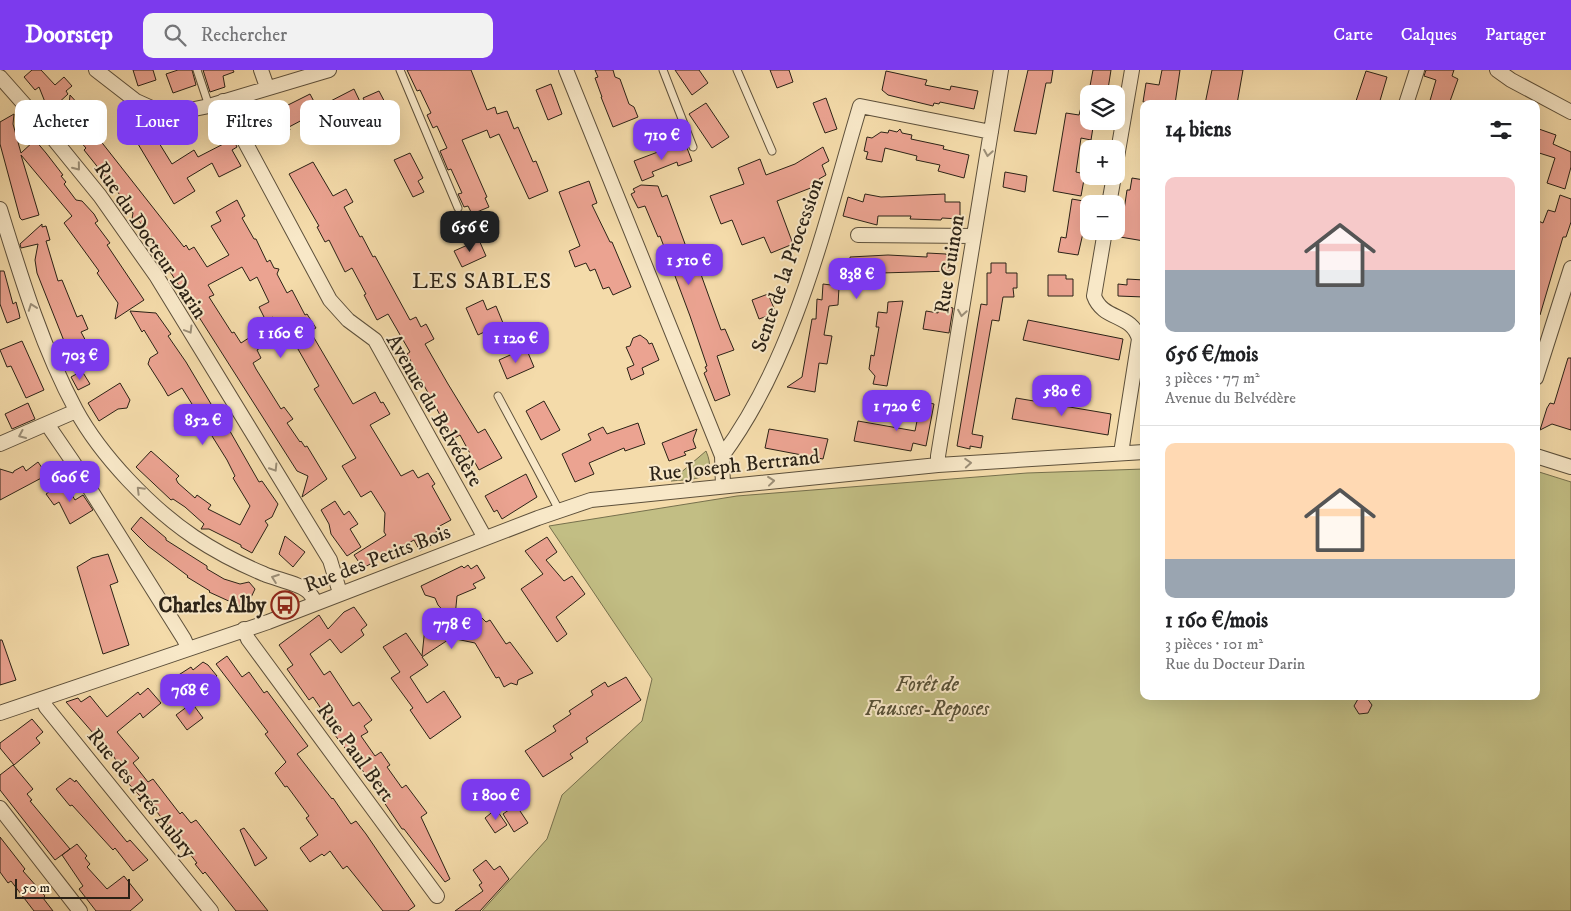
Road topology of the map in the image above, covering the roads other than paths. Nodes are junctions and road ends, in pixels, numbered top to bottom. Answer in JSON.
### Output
{"nodes":[{"id":1,"x":96,"y":70,"type":"edge"},
{"id":2,"x":196,"y":70,"type":"edge"},
{"id":3,"x":261,"y":70,"type":"edge"},
{"id":4,"x":329,"y":70,"type":"edge"},
{"id":5,"x":400,"y":70,"type":"edge"},
{"id":6,"x":566,"y":70,"type":"edge"},
{"id":7,"x":663,"y":70,"type":"edge"},
{"id":8,"x":737,"y":70,"type":"edge"},
{"id":9,"x":1001,"y":70,"type":"edge"},
{"id":10,"x":1132,"y":70,"type":"edge"},
{"id":11,"x":1417,"y":70,"type":"edge"},
{"id":12,"x":1497,"y":70,"type":"edge"},
{"id":13,"x":0,"y":76,"type":"edge"},
{"id":14,"x":267,"y":88,"type":"junction"},
{"id":15,"x":227,"y":100,"type":"edge"},
{"id":16,"x":1407,"y":100,"type":"edge"},
{"id":17,"x":208,"y":103,"type":"edge"},
{"id":18,"x":208,"y":106,"type":"edge"},
{"id":19,"x":1571,"y":112,"type":"edge"},
{"id":20,"x":991,"y":132,"type":"junction"},
{"id":21,"x":1120,"y":140,"type":"edge"},
{"id":22,"x":247,"y":145,"type":"edge"},
{"id":23,"x":693,"y":147,"type":"dead end"},
{"id":24,"x":772,"y":151,"type":"dead end"},
{"id":25,"x":0,"y":208,"type":"edge"},
{"id":26,"x":458,"y":208,"type":"dead end"},
{"id":27,"x":858,"y":235,"type":"dead end"},
{"id":28,"x":974,"y":236,"type":"junction"},
{"id":29,"x":1103,"y":240,"type":"edge"},
{"id":30,"x":1571,"y":268,"type":"edge"},
{"id":31,"x":1540,"y":365,"type":"edge"},
{"id":32,"x":498,"y":396,"type":"dead end"},
{"id":33,"x":76,"y":411,"type":"junction"},
{"id":34,"x":47,"y":424,"type":"junction"},
{"id":35,"x":0,"y":444,"type":"edge"},
{"id":36,"x":1140,"y":452,"type":"edge"},
{"id":37,"x":1121,"y":453,"type":"junction"},
{"id":38,"x":722,"y":456,"type":"junction"},
{"id":39,"x":1540,"y":457,"type":"edge"},
{"id":40,"x":938,"y":465,"type":"junction"},
{"id":41,"x":1571,"y":467,"type":"edge"},
{"id":42,"x":723,"y":486,"type":"junction"},
{"id":43,"x":559,"y":510,"type":"junction"},
{"id":44,"x":485,"y":538,"type":"junction"},
{"id":45,"x":340,"y":592,"type":"junction"},
{"id":46,"x":315,"y":602,"type":"junction"},
{"id":47,"x":244,"y":630,"type":"junction"},
{"id":48,"x":188,"y":648,"type":"junction"},
{"id":49,"x":43,"y":700,"type":"junction"},
{"id":50,"x":0,"y":713,"type":"edge"},
{"id":51,"x":0,"y":808,"type":"edge"},
{"id":52,"x":437,"y":896,"type":"dead end"},
{"id":53,"x":80,"y":911,"type":"edge"},
{"id":54,"x":211,"y":911,"type":"edge"}],
"edges":[{"from":1,"to":18,"type":"street"},
{"from":2,"to":17,"type":"lane"},
{"from":3,"to":14,"type":"street"},
{"from":4,"to":14,"type":"street"},
{"from":5,"to":26,"type":"lane"},
{"from":6,"to":38,"type":"street"},
{"from":7,"to":23,"type":"lane"},
{"from":8,"to":24,"type":"lane"},
{"from":9,"to":20,"type":"street","name":"Rue Guinon"},
{"from":10,"to":21,"type":"street"},
{"from":11,"to":16,"type":"street"},
{"from":12,"to":19,"type":"street"},
{"from":13,"to":45,"type":"street","name":"Rue du Docteur Darin","one_way":true},
{"from":14,"to":15,"type":"street"},
{"from":20,"to":28,"type":"street","name":"Rue Guinon","one_way":true},
{"from":20,"to":38,"type":"street","name":"Sente de la Procession"},
{"from":22,"to":44,"type":"street","name":"Avenue du Belvédère"},
{"from":33,"to":25,"type":"street","one_way":true},
{"from":27,"to":28,"type":"street"},
{"from":28,"to":40,"type":"street","name":"Rue Guinon","one_way":true},
{"from":29,"to":37,"type":"street"},
{"from":30,"to":31,"type":"street"},
{"from":32,"to":43,"type":"lane"},
{"from":33,"to":34,"type":"street"},
{"from":46,"to":33,"type":"street","one_way":true},
{"from":34,"to":35,"type":"street","one_way":true},
{"from":34,"to":48,"type":"street"},
{"from":36,"to":37,"type":"street","name":"Rue Joseph Bertrand"},
{"from":40,"to":37,"type":"street","name":"Rue Joseph Bertrand","one_way":true},
{"from":38,"to":42,"type":"street"},
{"from":39,"to":41,"type":"street"},
{"from":42,"to":40,"type":"street","name":"Rue Joseph Bertrand","one_way":true},
{"from":42,"to":43,"type":"street","name":"Rue Joseph Bertrand"},
{"from":43,"to":44,"type":"street","name":"Rue Joseph Bertrand"},
{"from":44,"to":45,"type":"street","name":"Rue des Petits Bois"},
{"from":45,"to":46,"type":"street","name":"Rue des Petits Bois"},
{"from":46,"to":47,"type":"street","name":"Rue des Petits Bois"},
{"from":47,"to":48,"type":"street","name":"Rue des Petits Bois"},
{"from":47,"to":52,"type":"street","name":"Rue Paul Bert"},
{"from":48,"to":49,"type":"street","name":"Rue des Petits Bois"},
{"from":49,"to":50,"type":"street","name":"Rue des Petits Bois"},
{"from":49,"to":54,"type":"street","name":"Rue des Prés Aubry"},
{"from":51,"to":53,"type":"street"}]}
